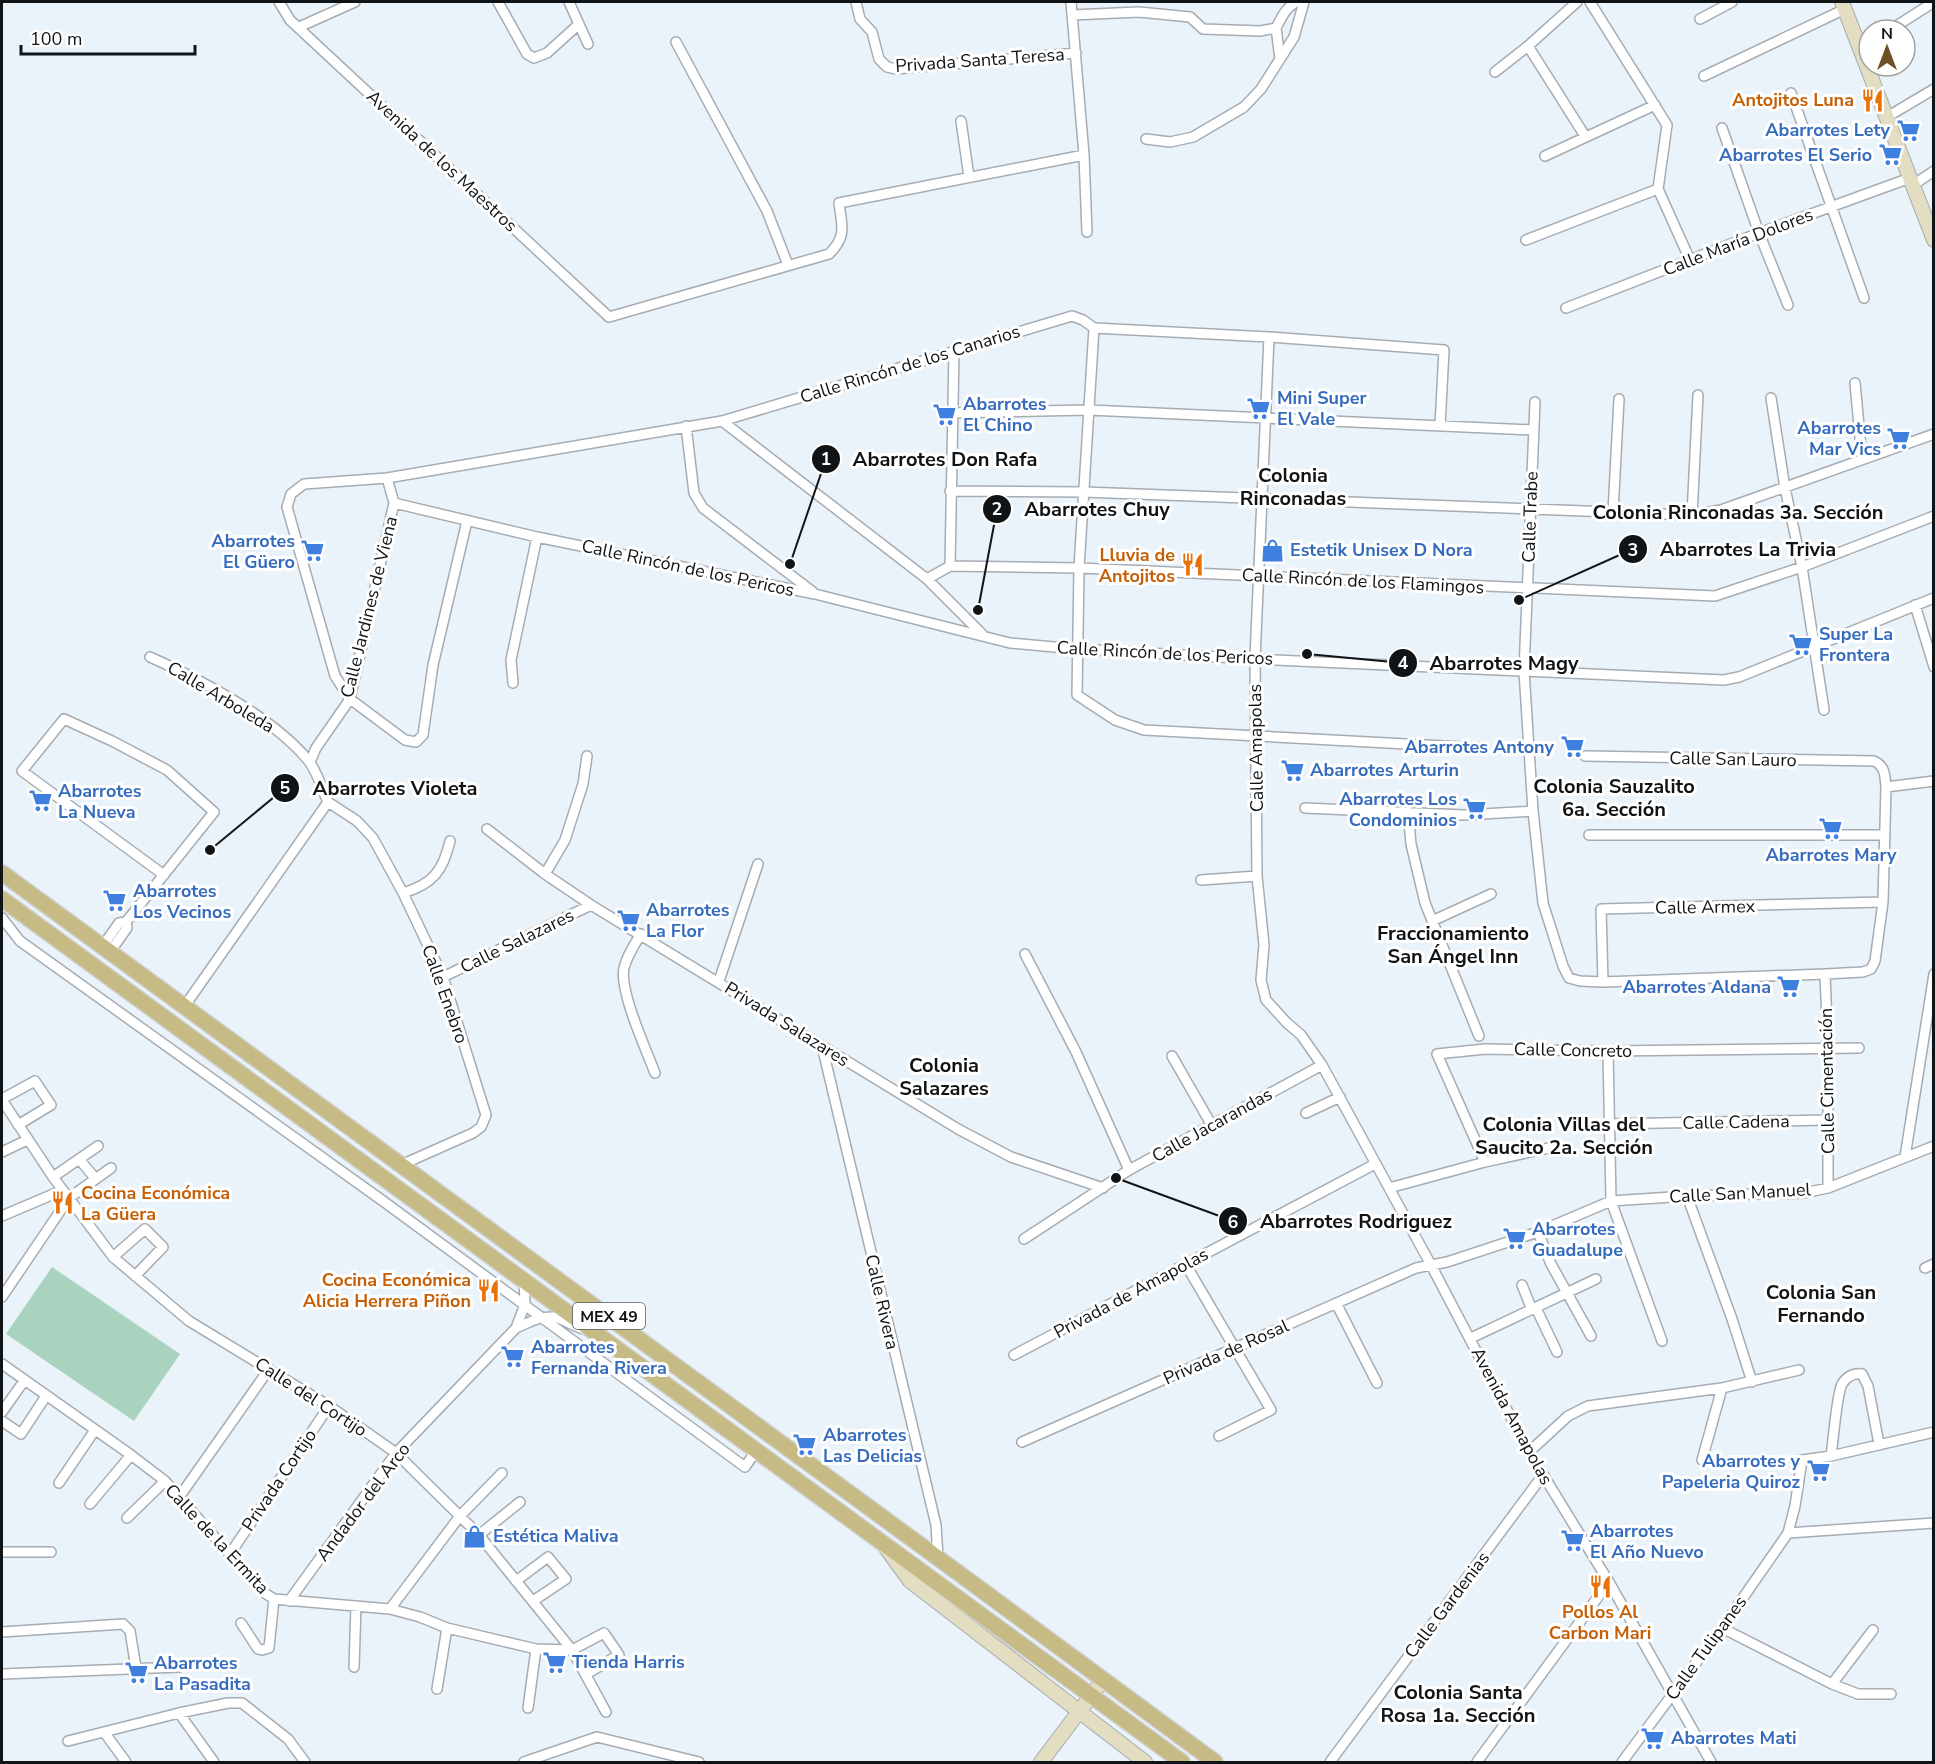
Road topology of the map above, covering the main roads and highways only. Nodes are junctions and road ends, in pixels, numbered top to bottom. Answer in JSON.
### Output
{"nodes":[{"id":1,"x":2,"y":873,"type":"edge"},
{"id":2,"x":5,"y":911,"type":"edge"},
{"id":3,"x":604,"y":1312,"type":"junction"},
{"id":4,"x":590,"y":1330,"type":"junction"},
{"id":5,"x":768,"y":1433,"type":"junction"},
{"id":6,"x":756,"y":1451,"type":"junction"},
{"id":7,"x":1182,"y":1762,"type":"edge"},
{"id":8,"x":1215,"y":1762,"type":"edge"}],
"edges":[{"from":1,"to":3,"type":"main road","number":"MEX 49"},
{"from":2,"to":4,"type":"main road","number":"MEX 49"},
{"from":3,"to":4,"type":"main road"},
{"from":3,"to":5,"type":"main road","number":"MEX 49"},
{"from":4,"to":6,"type":"main road","number":"MEX 49"},
{"from":5,"to":6,"type":"main road"},
{"from":5,"to":8,"type":"main road","number":"MEX 49"},
{"from":6,"to":7,"type":"main road","number":"MEX 49"}]}
